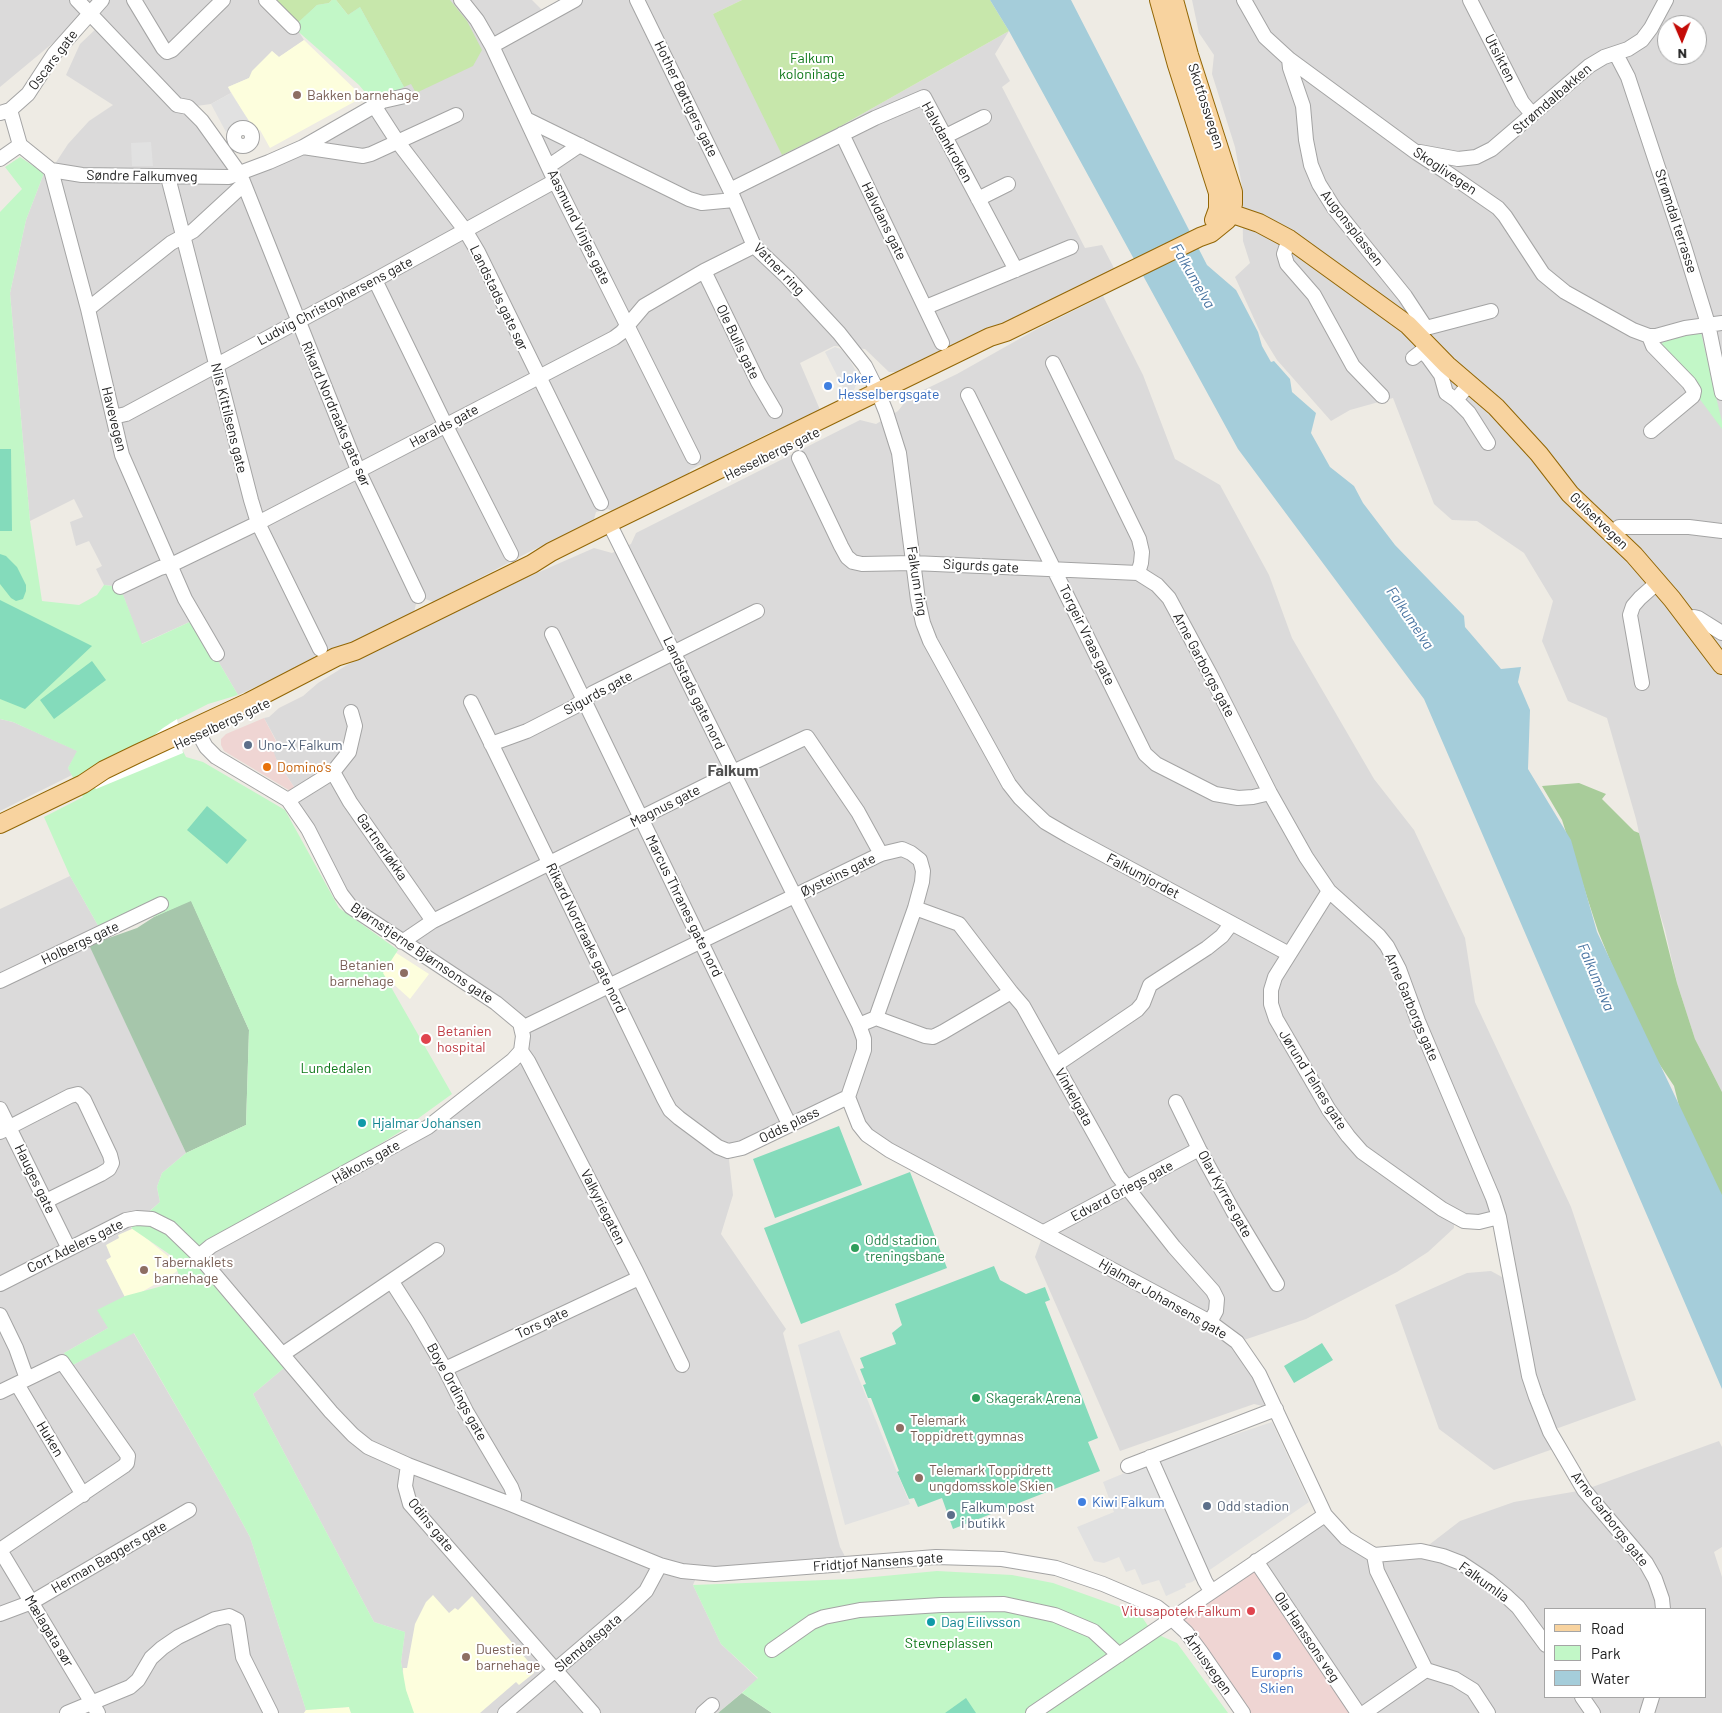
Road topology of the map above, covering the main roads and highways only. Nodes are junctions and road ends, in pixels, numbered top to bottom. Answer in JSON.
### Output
{"nodes":[{"id":1,"x":1159,"y":0,"type":"edge"},
{"id":2,"x":1174,"y":0,"type":"edge"},
{"id":3,"x":1224,"y":211,"type":"junction"},
{"id":4,"x":1722,"y":665,"type":"edge"},
{"id":5,"x":0,"y":824,"type":"edge"}],
"edges":[{"from":1,"to":3,"type":"main road","name":"Skotfossvegen"},
{"from":2,"to":3,"type":"main road","name":"Skotfossvegen"},
{"from":3,"to":4,"type":"main road","name":"Gulsetvegen"},
{"from":3,"to":5,"type":"main road","name":"Hesselbergs gate"}]}
